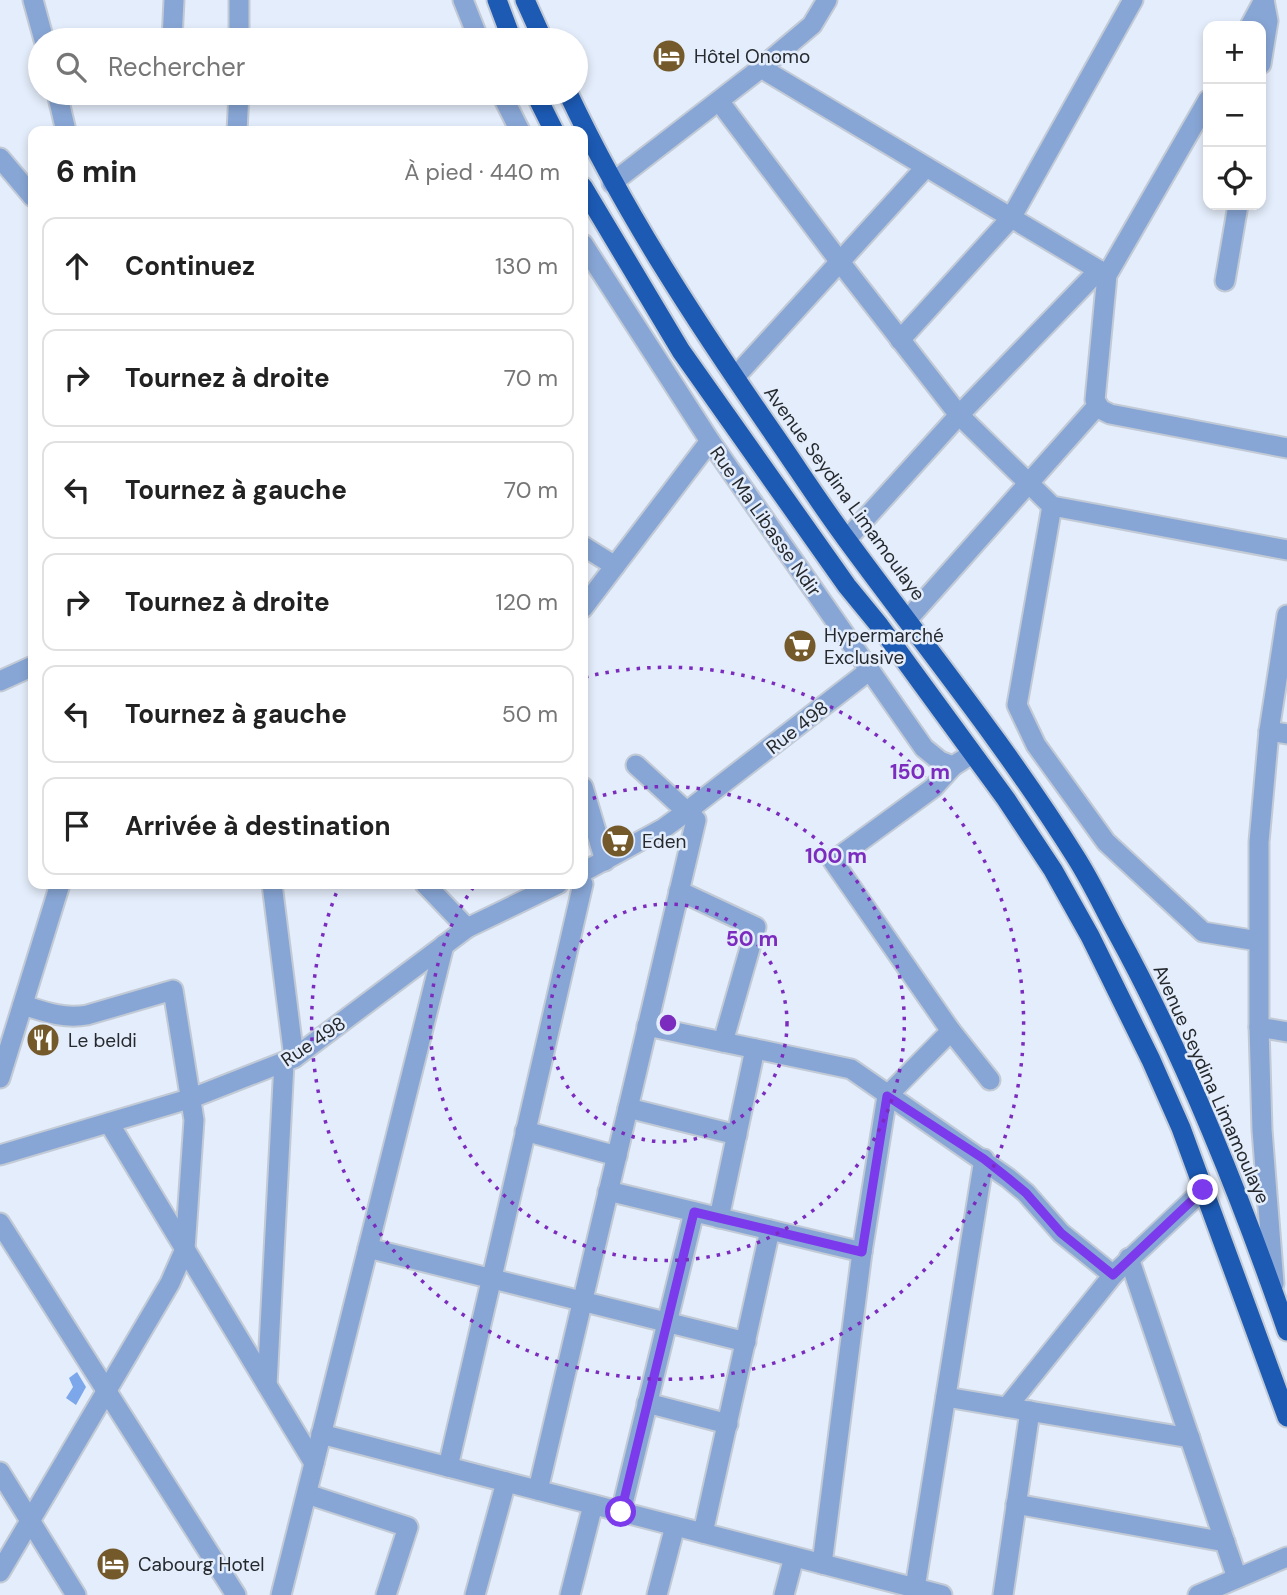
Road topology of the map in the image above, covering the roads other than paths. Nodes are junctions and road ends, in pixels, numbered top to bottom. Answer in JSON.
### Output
{"nodes":[{"id":1,"x":33,"y":0,"type":"edge"},
{"id":2,"x":174,"y":0,"type":"edge"},
{"id":3,"x":239,"y":0,"type":"edge"},
{"id":4,"x":463,"y":0,"type":"edge"},
{"id":5,"x":497,"y":0,"type":"edge"},
{"id":6,"x":525,"y":0,"type":"edge"},
{"id":7,"x":827,"y":0,"type":"edge"},
{"id":8,"x":1133,"y":0,"type":"edge"},
{"id":9,"x":1264,"y":0,"type":"edge"},
{"id":10,"x":1253,"y":21,"type":"edge"},
{"id":11,"x":41,"y":28,"type":"edge"},
{"id":12,"x":173,"y":28,"type":"edge"},
{"id":13,"x":239,"y":28,"type":"edge"},
{"id":14,"x":475,"y":28,"type":"edge"},
{"id":15,"x":508,"y":28,"type":"edge"},
{"id":16,"x":538,"y":28,"type":"edge"},
{"id":17,"x":1266,"y":33,"type":"edge"},
{"id":18,"x":761,"y":68,"type":"junction"},
{"id":19,"x":719,"y":100,"type":"junction"},
{"id":20,"x":60,"y":105,"type":"edge"},
{"id":21,"x":238,"y":105,"type":"edge"},
{"id":22,"x":507,"y":105,"type":"edge"},
{"id":23,"x":541,"y":105,"type":"edge"},
{"id":24,"x":574,"y":105,"type":"edge"},
{"id":25,"x":1203,"y":115,"type":"edge"},
{"id":26,"x":65,"y":126,"type":"edge"},
{"id":27,"x":237,"y":126,"type":"edge"},
{"id":28,"x":518,"y":126,"type":"edge"},
{"id":29,"x":552,"y":126,"type":"edge"},
{"id":30,"x":584,"y":126,"type":"edge"},
{"id":31,"x":588,"y":134,"type":"edge"},
{"id":32,"x":0,"y":158,"type":"edge"},
{"id":33,"x":926,"y":167,"type":"junction"},
{"id":34,"x":612,"y":183,"type":"junction"},
{"id":35,"x":28,"y":191,"type":"edge"},
{"id":36,"x":588,"y":195,"type":"edge"},
{"id":37,"x":1237,"y":210,"type":"edge"},
{"id":38,"x":1012,"y":218,"type":"junction"},
{"id":39,"x":588,"y":252,"type":"edge"},
{"id":40,"x":840,"y":262,"type":"junction"},
{"id":41,"x":1103,"y":272,"type":"junction"},
{"id":42,"x":1225,"y":281,"type":"dead end"},
{"id":43,"x":900,"y":340,"type":"junction"},
{"id":44,"x":734,"y":377,"type":"junction"},
{"id":45,"x":1098,"y":405,"type":"junction"},
{"id":46,"x":959,"y":415,"type":"junction"},
{"id":47,"x":710,"y":441,"type":"junction"},
{"id":48,"x":1287,"y":448,"type":"edge"},
{"id":49,"x":1027,"y":484,"type":"junction"},
{"id":50,"x":1052,"y":506,"type":"junction"},
{"id":51,"x":847,"y":539,"type":"junction"},
{"id":52,"x":588,"y":549,"type":"edge"},
{"id":53,"x":1287,"y":550,"type":"edge"},
{"id":54,"x":615,"y":566,"type":"junction"},
{"id":55,"x":588,"y":601,"type":"edge"},
{"id":56,"x":1287,"y":615,"type":"edge"},
{"id":57,"x":908,"y":619,"type":"junction"},
{"id":58,"x":28,"y":668,"type":"edge"},
{"id":59,"x":870,"y":670,"type":"junction"},
{"id":60,"x":0,"y":681,"type":"edge"},
{"id":61,"x":1278,"y":733,"type":"edge"},
{"id":62,"x":972,"y":754,"type":"junction"},
{"id":63,"x":636,"y":765,"type":"dead end"},
{"id":64,"x":953,"y":766,"type":"junction"},
{"id":65,"x":588,"y":804,"type":"edge"},
{"id":66,"x":686,"y":812,"type":"junction"},
{"id":67,"x":605,"y":861,"type":"junction"},
{"id":68,"x":588,"y":873,"type":"edge"},
{"id":69,"x":58,"y":889,"type":"edge"},
{"id":70,"x":272,"y":889,"type":"edge"},
{"id":71,"x":430,"y":889,"type":"edge"},
{"id":72,"x":548,"y":889,"type":"edge"},
{"id":73,"x":580,"y":889,"type":"edge"},
{"id":74,"x":679,"y":891,"type":"junction"},
{"id":75,"x":467,"y":928,"type":"junction"},
{"id":76,"x":1258,"y":941,"type":"junction"},
{"id":77,"x":444,"y":945,"type":"junction"},
{"id":78,"x":23,"y":1005,"type":"junction"},
{"id":79,"x":647,"y":1026,"type":"junction"},
{"id":80,"x":1259,"y":1027,"type":"junction"},
{"id":81,"x":951,"y":1031,"type":"junction"},
{"id":82,"x":1287,"y":1032,"type":"edge"},
{"id":83,"x":723,"y":1042,"type":"junction"},
{"id":84,"x":755,"y":1049,"type":"junction"},
{"id":85,"x":289,"y":1060,"type":"junction"},
{"id":86,"x":0,"y":1078,"type":"edge"},
{"id":87,"x":990,"y":1080,"type":"dead end"},
{"id":88,"x":887,"y":1096,"type":"junction"},
{"id":89,"x":192,"y":1098,"type":"junction"},
{"id":90,"x":628,"y":1108,"type":"junction"},
{"id":91,"x":109,"y":1123,"type":"junction"},
{"id":92,"x":526,"y":1132,"type":"junction"},
{"id":93,"x":737,"y":1135,"type":"junction"},
{"id":94,"x":0,"y":1155,"type":"edge"},
{"id":95,"x":617,"y":1156,"type":"junction"},
{"id":96,"x":984,"y":1159,"type":"junction"},
{"id":97,"x":1203,"y":1190,"type":"junction"},
{"id":98,"x":608,"y":1191,"type":"junction"},
{"id":99,"x":694,"y":1212,"type":"junction"},
{"id":100,"x":719,"y":1218,"type":"junction"},
{"id":101,"x":0,"y":1223,"type":"edge"},
{"id":102,"x":770,"y":1230,"type":"junction"},
{"id":103,"x":368,"y":1248,"type":"junction"},
{"id":104,"x":185,"y":1249,"type":"junction"},
{"id":105,"x":862,"y":1252,"type":"junction"},
{"id":106,"x":1129,"y":1258,"type":"junction"},
{"id":107,"x":1113,"y":1275,"type":"junction"},
{"id":108,"x":492,"y":1279,"type":"junction"},
{"id":109,"x":1275,"y":1295,"type":"junction"},
{"id":110,"x":582,"y":1301,"type":"junction"},
{"id":111,"x":667,"y":1322,"type":"junction"},
{"id":112,"x":1287,"y":1331,"type":"edge"},
{"id":113,"x":746,"y":1342,"type":"junction"},
{"id":114,"x":267,"y":1385,"type":"junction"},
{"id":115,"x":106,"y":1391,"type":"junction"},
{"id":116,"x":946,"y":1396,"type":"junction"},
{"id":117,"x":647,"y":1403,"type":"junction"},
{"id":118,"x":1007,"y":1407,"type":"junction"},
{"id":119,"x":1030,"y":1411,"type":"junction"},
{"id":120,"x":1287,"y":1417,"type":"edge"},
{"id":121,"x":727,"y":1424,"type":"junction"},
{"id":122,"x":321,"y":1434,"type":"junction"},
{"id":123,"x":1190,"y":1438,"type":"junction"},
{"id":124,"x":314,"y":1463,"type":"junction"},
{"id":125,"x":449,"y":1467,"type":"junction"},
{"id":126,"x":0,"y":1472,"type":"edge"},
{"id":127,"x":506,"y":1482,"type":"junction"},
{"id":128,"x":538,"y":1490,"type":"junction"},
{"id":129,"x":307,"y":1494,"type":"junction"},
{"id":130,"x":1016,"y":1504,"type":"junction"},
{"id":131,"x":593,"y":1505,"type":"junction"},
{"id":132,"x":621,"y":1512,"type":"junction"},
{"id":133,"x":30,"y":1520,"type":"junction"},
{"id":134,"x":675,"y":1526,"type":"junction"},
{"id":135,"x":704,"y":1533,"type":"junction"},
{"id":136,"x":1225,"y":1542,"type":"junction"},
{"id":137,"x":794,"y":1557,"type":"junction"},
{"id":138,"x":1287,"y":1557,"type":"edge"},
{"id":139,"x":822,"y":1564,"type":"junction"},
{"id":140,"x":0,"y":1572,"type":"edge"},
{"id":141,"x":1237,"y":1578,"type":"junction"},
{"id":142,"x":915,"y":1588,"type":"junction"},
{"id":143,"x":228,"y":1592,"type":"edge"},
{"id":144,"x":76,"y":1595,"type":"edge"},
{"id":145,"x":281,"y":1595,"type":"edge"},
{"id":146,"x":386,"y":1595,"type":"edge"},
{"id":147,"x":475,"y":1595,"type":"edge"},
{"id":148,"x":569,"y":1595,"type":"edge"},
{"id":149,"x":657,"y":1595,"type":"edge"},
{"id":150,"x":784,"y":1595,"type":"edge"},
{"id":151,"x":942,"y":1595,"type":"edge"},
{"id":152,"x":1003,"y":1595,"type":"edge"},
{"id":153,"x":1198,"y":1595,"type":"edge"}],
"edges":[{"from":1,"to":11,"type":"street"},
{"from":2,"to":12,"type":"street"},
{"from":3,"to":13,"type":"street"},
{"from":4,"to":14,"type":"street"},
{"from":5,"to":15,"type":"highway"},
{"from":6,"to":16,"type":"highway"},
{"from":7,"to":18,"type":"street"},
{"from":8,"to":38,"type":"street"},
{"from":9,"to":10,"type":"street"},
{"from":9,"to":17,"type":"street"},
{"from":18,"to":19,"type":"street"},
{"from":18,"to":33,"type":"street"},
{"from":19,"to":34,"type":"street"},
{"from":19,"to":40,"type":"street"},
{"from":20,"to":26,"type":"street"},
{"from":21,"to":27,"type":"street"},
{"from":22,"to":28,"type":"street"},
{"from":23,"to":29,"type":"highway"},
{"from":24,"to":30,"type":"highway","name":"Avenue Seydina Limamoulaye"},
{"from":25,"to":41,"type":"street"},
{"from":31,"to":34,"type":"highway","name":"Avenue Seydina Limamoulaye"},
{"from":32,"to":35,"type":"street"},
{"from":33,"to":38,"type":"street"},
{"from":33,"to":40,"type":"street"},
{"from":34,"to":44,"type":"highway","name":"Avenue Seydina Limamoulaye"},
{"from":36,"to":62,"type":"highway"},
{"from":37,"to":42,"type":"street"},
{"from":38,"to":41,"type":"street"},
{"from":38,"to":43,"type":"street"},
{"from":39,"to":47,"type":"street","name":"Rue Ma Libasse Ndir"},
{"from":40,"to":43,"type":"street"},
{"from":40,"to":44,"type":"street"},
{"from":41,"to":45,"type":"street"},
{"from":41,"to":46,"type":"street"},
{"from":43,"to":46,"type":"street"},
{"from":44,"to":51,"type":"highway","name":"Avenue Seydina Limamoulaye"},
{"from":45,"to":48,"type":"street"},
{"from":45,"to":49,"type":"street"},
{"from":46,"to":49,"type":"street"},
{"from":46,"to":51,"type":"street"},
{"from":47,"to":54,"type":"street"},
{"from":47,"to":59,"type":"street","name":"Rue Ma Libasse Ndir"},
{"from":49,"to":50,"type":"street"},
{"from":49,"to":57,"type":"street"},
{"from":50,"to":53,"type":"street"},
{"from":50,"to":76,"type":"street"},
{"from":51,"to":57,"type":"highway","name":"Avenue Seydina Limamoulaye"},
{"from":52,"to":54,"type":"street"},
{"from":54,"to":55,"type":"street"},
{"from":56,"to":61,"type":"street"},
{"from":57,"to":109,"type":"highway","name":"Avenue Seydina Limamoulaye"},
{"from":58,"to":60,"type":"street"},
{"from":59,"to":64,"type":"street","name":"Rue Ma Libasse Ndir"},
{"from":59,"to":66,"type":"street","name":"Rue 498"},
{"from":61,"to":76,"type":"street"},
{"from":62,"to":64,"type":"street"},
{"from":62,"to":97,"type":"highway"},
{"from":63,"to":66,"type":"street"},
{"from":64,"to":81,"type":"street"},
{"from":65,"to":67,"type":"street"},
{"from":66,"to":67,"type":"street","name":"Rue 498"},
{"from":66,"to":74,"type":"street"},
{"from":67,"to":68,"type":"street","name":"Rue 498"},
{"from":69,"to":78,"type":"street"},
{"from":70,"to":85,"type":"street"},
{"from":71,"to":75,"type":"street"},
{"from":72,"to":75,"type":"street","name":"Rue 498"},
{"from":73,"to":92,"type":"street"},
{"from":74,"to":79,"type":"street"},
{"from":74,"to":83,"type":"street"},
{"from":75,"to":77,"type":"street","name":"Rue 498"},
{"from":76,"to":80,"type":"street"},
{"from":77,"to":85,"type":"street","name":"Rue 498"},
{"from":77,"to":103,"type":"street"},
{"from":78,"to":86,"type":"street"},
{"from":78,"to":89,"type":"street"},
{"from":79,"to":83,"type":"street"},
{"from":79,"to":90,"type":"street"},
{"from":80,"to":82,"type":"street"},
{"from":80,"to":109,"type":"street"},
{"from":81,"to":87,"type":"street"},
{"from":81,"to":88,"type":"street"},
{"from":83,"to":84,"type":"street"},
{"from":84,"to":88,"type":"street"},
{"from":84,"to":93,"type":"street"},
{"from":85,"to":89,"type":"street","name":"Rue 498"},
{"from":85,"to":114,"type":"street"},
{"from":88,"to":96,"type":"street"},
{"from":88,"to":105,"type":"street"},
{"from":89,"to":91,"type":"street","name":"Rue 498"},
{"from":89,"to":104,"type":"street"},
{"from":90,"to":93,"type":"street"},
{"from":90,"to":95,"type":"street"},
{"from":91,"to":94,"type":"street","name":"Rue 498"},
{"from":91,"to":104,"type":"street"},
{"from":92,"to":95,"type":"street"},
{"from":92,"to":108,"type":"street"},
{"from":93,"to":100,"type":"street"},
{"from":95,"to":98,"type":"street"},
{"from":96,"to":107,"type":"street"},
{"from":96,"to":116,"type":"street"},
{"from":97,"to":106,"type":"street"},
{"from":97,"to":120,"type":"highway"},
{"from":98,"to":99,"type":"street"},
{"from":98,"to":110,"type":"street"},
{"from":99,"to":100,"type":"street"},
{"from":99,"to":111,"type":"street"},
{"from":100,"to":102,"type":"street"},
{"from":101,"to":115,"type":"street"},
{"from":102,"to":105,"type":"street"},
{"from":102,"to":113,"type":"street"},
{"from":103,"to":108,"type":"street"},
{"from":103,"to":122,"type":"street"},
{"from":104,"to":114,"type":"street"},
{"from":104,"to":115,"type":"street"},
{"from":105,"to":139,"type":"street"},
{"from":106,"to":107,"type":"street"},
{"from":106,"to":123,"type":"street"},
{"from":107,"to":118,"type":"street"},
{"from":108,"to":110,"type":"street"},
{"from":108,"to":125,"type":"street"},
{"from":109,"to":112,"type":"highway","name":"Avenue Seydina Limamoulaye"},
{"from":110,"to":111,"type":"street"},
{"from":110,"to":128,"type":"street"},
{"from":111,"to":113,"type":"street"},
{"from":111,"to":117,"type":"street"},
{"from":113,"to":121,"type":"street"},
{"from":114,"to":124,"type":"street"},
{"from":115,"to":133,"type":"street"},
{"from":115,"to":143,"type":"street"},
{"from":116,"to":118,"type":"street"},
{"from":116,"to":142,"type":"street"},
{"from":117,"to":121,"type":"street"},
{"from":117,"to":132,"type":"street"},
{"from":118,"to":119,"type":"street"},
{"from":119,"to":123,"type":"street"},
{"from":119,"to":130,"type":"street"},
{"from":121,"to":135,"type":"street"},
{"from":122,"to":124,"type":"street"},
{"from":122,"to":125,"type":"street"},
{"from":123,"to":136,"type":"street"},
{"from":124,"to":129,"type":"street"},
{"from":125,"to":127,"type":"street"},
{"from":126,"to":133,"type":"street"},
{"from":127,"to":128,"type":"street"},
{"from":127,"to":147,"type":"street"},
{"from":128,"to":131,"type":"street"},
{"from":129,"to":145,"type":"street"},
{"from":129,"to":146,"type":"street"},
{"from":130,"to":136,"type":"street"},
{"from":130,"to":152,"type":"street"},
{"from":131,"to":132,"type":"street"},
{"from":131,"to":148,"type":"street"},
{"from":132,"to":134,"type":"street"},
{"from":133,"to":140,"type":"street"},
{"from":133,"to":144,"type":"street"},
{"from":134,"to":135,"type":"street"},
{"from":134,"to":149,"type":"street"},
{"from":135,"to":137,"type":"street"},
{"from":136,"to":141,"type":"street"},
{"from":137,"to":139,"type":"street"},
{"from":137,"to":150,"type":"street"},
{"from":138,"to":141,"type":"street"},
{"from":139,"to":142,"type":"street"},
{"from":141,"to":153,"type":"street"},
{"from":142,"to":151,"type":"street"}]}
